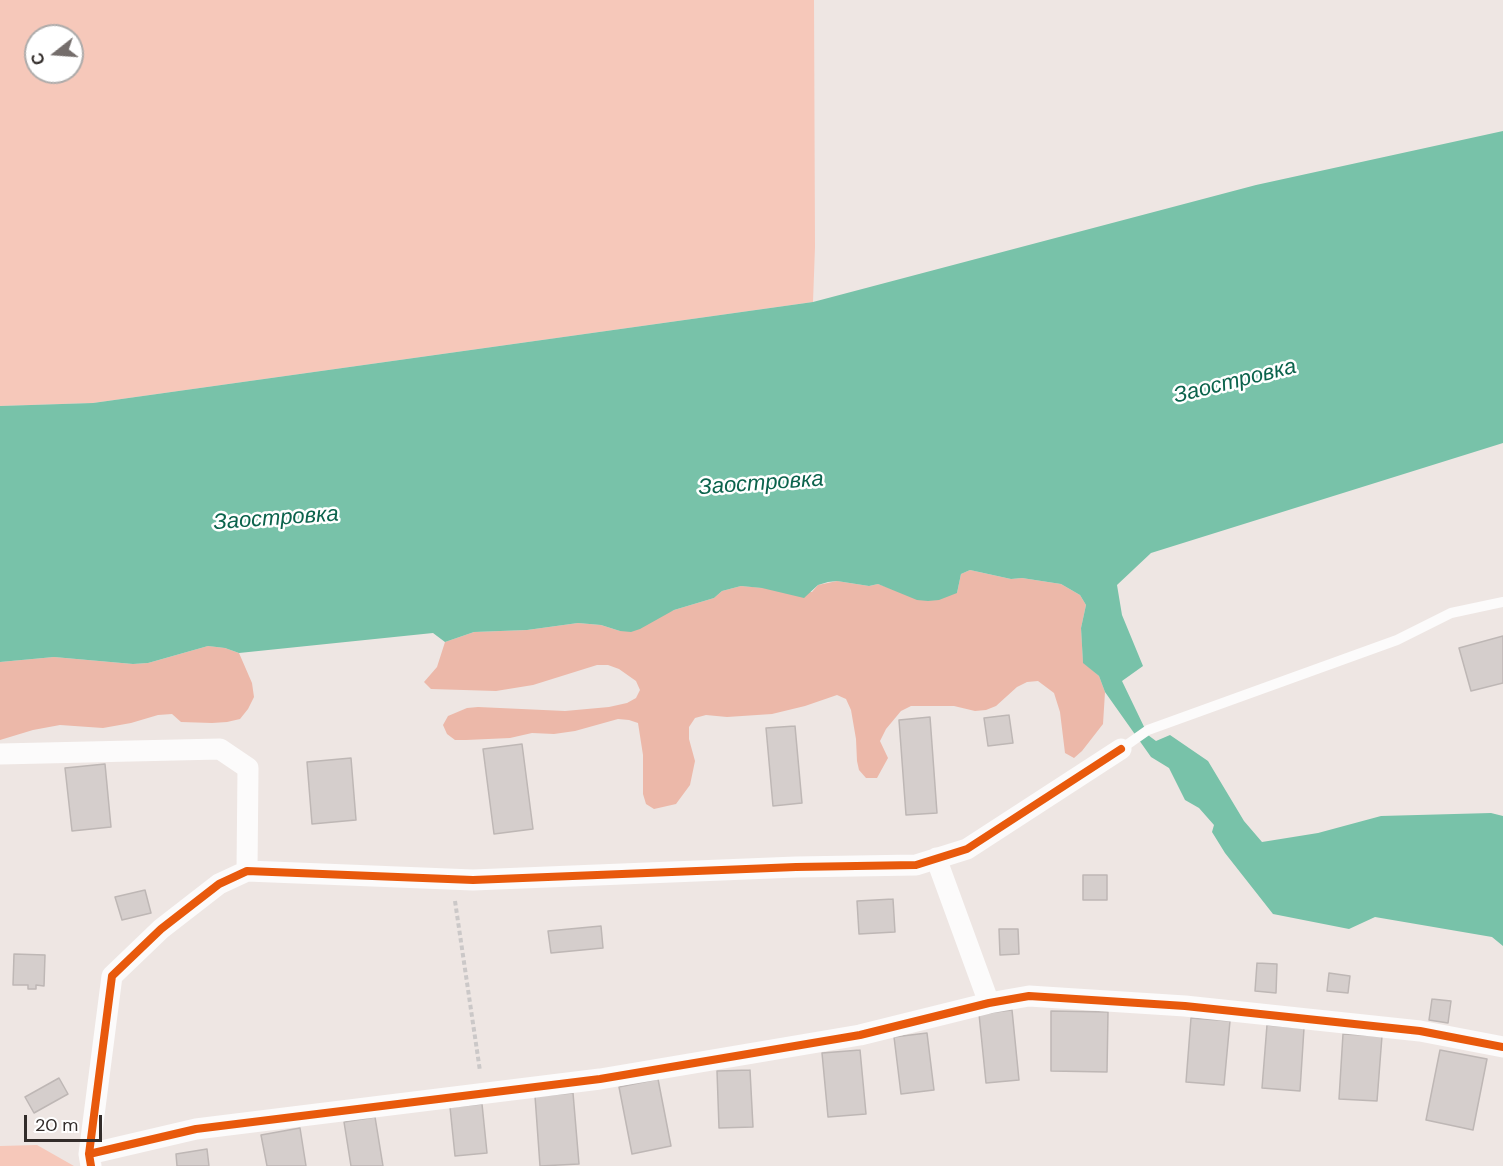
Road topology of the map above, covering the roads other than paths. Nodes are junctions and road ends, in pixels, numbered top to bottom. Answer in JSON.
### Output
{"nodes":[{"id":1,"x":1503,"y":603,"type":"edge"},
{"id":2,"x":1121,"y":749,"type":"joint"},
{"id":3,"x":0,"y":753,"type":"edge"},
{"id":4,"x":936,"y":858,"type":"junction"},
{"id":5,"x":247,"y":871,"type":"junction"},
{"id":6,"x":989,"y":1003,"type":"junction"},
{"id":7,"x":1503,"y":1047,"type":"edge"},
{"id":8,"x":90,"y":1160,"type":"edge"}],
"edges":[{"from":1,"to":2,"type":"lane"},
{"from":2,"to":4,"type":"street"},
{"from":3,"to":5,"type":"street"},
{"from":4,"to":5,"type":"street"},
{"from":4,"to":6,"type":"street"},
{"from":5,"to":8,"type":"street"},
{"from":6,"to":7,"type":"street"},
{"from":6,"to":8,"type":"street"}]}
